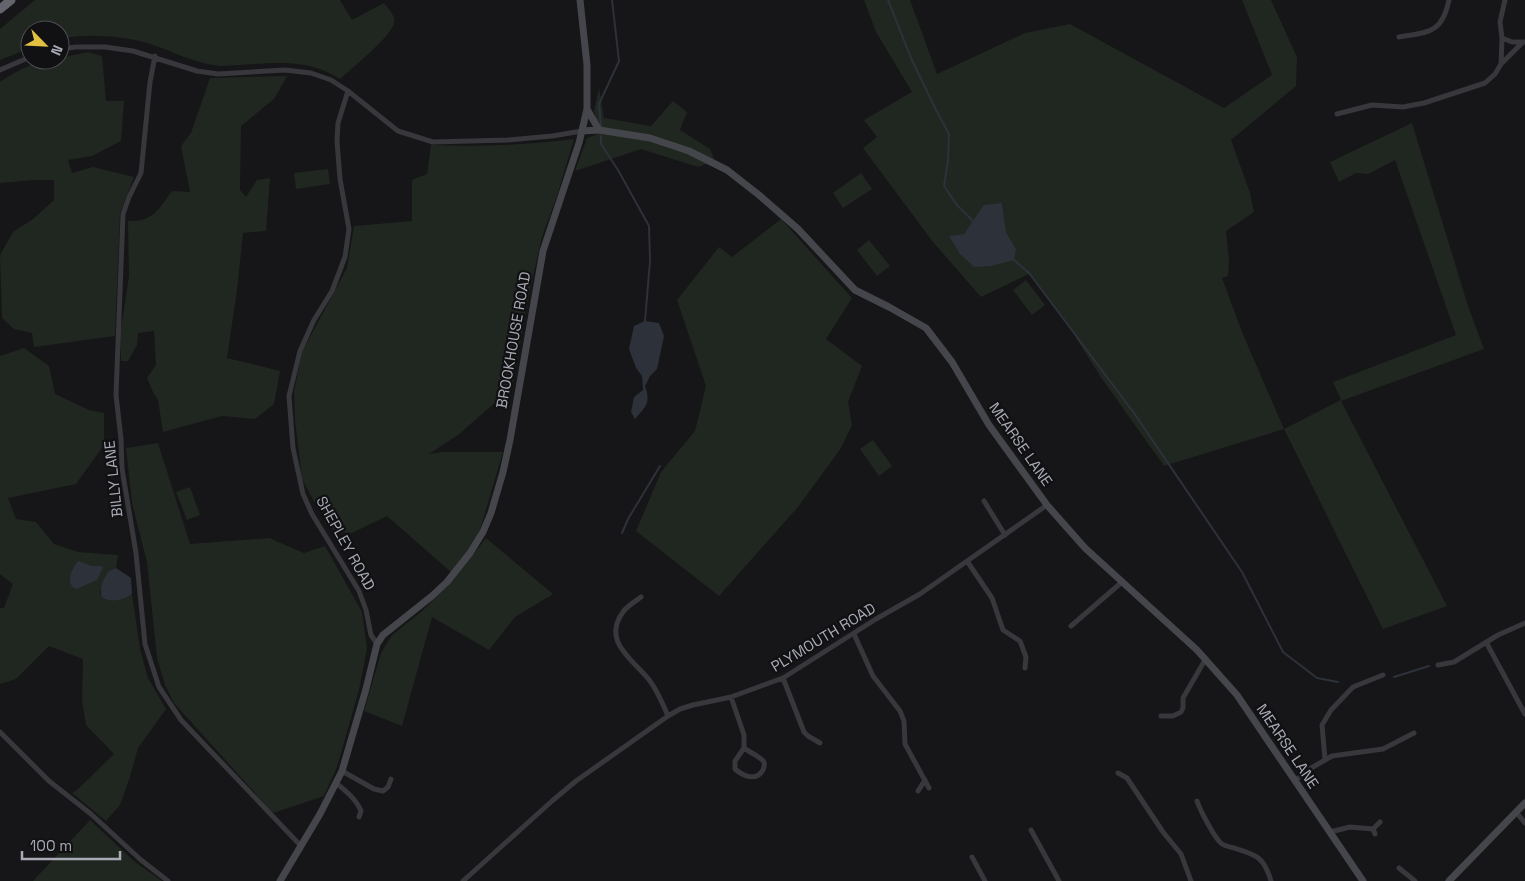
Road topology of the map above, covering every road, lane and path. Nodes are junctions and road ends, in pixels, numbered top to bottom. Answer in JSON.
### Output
{"nodes":[{"id":1,"x":11,"y":0,"type":"edge"},
{"id":2,"x":580,"y":0,"type":"edge"},
{"id":3,"x":1449,"y":0,"type":"edge"},
{"id":4,"x":1505,"y":0,"type":"edge"},
{"id":5,"x":0,"y":9,"type":"edge"},
{"id":6,"x":1399,"y":37,"type":"dead end"},
{"id":7,"x":1502,"y":38,"type":"junction"},
{"id":8,"x":1523,"y":42,"type":"edge"},
{"id":9,"x":70,"y":48,"type":"edge"},
{"id":10,"x":154,"y":56,"type":"junction"},
{"id":11,"x":20,"y":61,"type":"edge"},
{"id":12,"x":1501,"y":64,"type":"junction"},
{"id":13,"x":0,"y":70,"type":"edge"},
{"id":14,"x":348,"y":91,"type":"junction"},
{"id":15,"x":587,"y":109,"type":"junction"},
{"id":16,"x":1337,"y":114,"type":"dead end"},
{"id":17,"x":599,"y":130,"type":"junction"},
{"id":18,"x":582,"y":131,"type":"junction"},
{"id":19,"x":984,"y":501,"type":"dead end"},
{"id":20,"x":1047,"y":505,"type":"junction"},
{"id":21,"x":1006,"y":535,"type":"junction"},
{"id":22,"x":967,"y":561,"type":"junction"},
{"id":23,"x":1122,"y":582,"type":"junction"},
{"id":24,"x":641,"y":597,"type":"dead end"},
{"id":25,"x":1525,"y":622,"type":"edge"},
{"id":26,"x":1071,"y":626,"type":"dead end"},
{"id":27,"x":854,"y":634,"type":"junction"},
{"id":28,"x":1486,"y":642,"type":"junction"},
{"id":29,"x":377,"y":644,"type":"junction"},
{"id":30,"x":1204,"y":660,"type":"junction"},
{"id":31,"x":1438,"y":666,"type":"dead end"},
{"id":32,"x":1025,"y":668,"type":"dead end"},
{"id":33,"x":1383,"y":675,"type":"dead end"},
{"id":34,"x":783,"y":678,"type":"junction"},
{"id":35,"x":731,"y":696,"type":"junction"},
{"id":36,"x":1525,"y":714,"type":"edge"},
{"id":37,"x":668,"y":716,"type":"junction"},
{"id":38,"x":1160,"y":716,"type":"dead end"},
{"id":39,"x":0,"y":732,"type":"edge"},
{"id":40,"x":1414,"y":732,"type":"dead end"},
{"id":41,"x":820,"y":743,"type":"dead end"},
{"id":42,"x":744,"y":748,"type":"junction"},
{"id":43,"x":1325,"y":759,"type":"junction"},
{"id":44,"x":342,"y":770,"type":"junction"},
{"id":45,"x":1118,"y":773,"type":"dead end"},
{"id":46,"x":391,"y":780,"type":"dead end"},
{"id":47,"x":925,"y":780,"type":"junction"},
{"id":48,"x":1295,"y":780,"type":"junction"},
{"id":49,"x":336,"y":783,"type":"junction"},
{"id":50,"x":930,"y":788,"type":"dead end"},
{"id":51,"x":918,"y":791,"type":"dead end"},
{"id":52,"x":1197,"y":801,"type":"dead end"},
{"id":53,"x":1525,"y":803,"type":"edge"},
{"id":54,"x":1516,"y":812,"type":"junction"},
{"id":55,"x":359,"y":817,"type":"dead end"},
{"id":56,"x":1380,"y":822,"type":"dead end"},
{"id":57,"x":1525,"y":823,"type":"edge"},
{"id":58,"x":1031,"y":830,"type":"dead end"},
{"id":59,"x":1330,"y":832,"type":"junction"},
{"id":60,"x":301,"y":846,"type":"junction"},
{"id":61,"x":972,"y":857,"type":"dead end"},
{"id":62,"x":1399,"y":868,"type":"dead end"},
{"id":63,"x":168,"y":881,"type":"edge"},
{"id":64,"x":280,"y":881,"type":"edge"},
{"id":65,"x":463,"y":881,"type":"edge"},
{"id":66,"x":985,"y":881,"type":"edge"},
{"id":67,"x":1059,"y":881,"type":"edge"},
{"id":68,"x":1191,"y":881,"type":"edge"},
{"id":69,"x":1272,"y":881,"type":"edge"},
{"id":70,"x":1364,"y":881,"type":"edge"},
{"id":71,"x":1415,"y":881,"type":"edge"},
{"id":72,"x":1450,"y":881,"type":"edge"}],
"edges":[{"from":1,"to":5,"type":"highway"},
{"from":2,"to":15,"type":"street","name":"BROOKHOUSE ROAD"},
{"from":3,"to":6,"type":"street"},
{"from":4,"to":7,"type":"street"},
{"from":7,"to":8,"type":"street"},
{"from":7,"to":12,"type":"street"},
{"from":8,"to":12,"type":"street"},
{"from":9,"to":10,"type":"street"},
{"from":10,"to":14,"type":"street"},
{"from":10,"to":60,"type":"street","name":"BILLY LANE"},
{"from":11,"to":13,"type":"street"},
{"from":12,"to":16,"type":"street"},
{"from":14,"to":18,"type":"street"},
{"from":14,"to":29,"type":"street","name":"SHEPLEY ROAD"},
{"from":15,"to":17,"type":"street"},
{"from":15,"to":18,"type":"street","name":"BROOKHOUSE ROAD"},
{"from":17,"to":18,"type":"street","name":"MEARSE LANE"},
{"from":17,"to":20,"type":"street","name":"MEARSE LANE"},
{"from":18,"to":29,"type":"street","name":"BROOKHOUSE ROAD"},
{"from":19,"to":21,"type":"street"},
{"from":20,"to":21,"type":"street","name":"PLYMOUTH ROAD"},
{"from":20,"to":23,"type":"street","name":"MEARSE LANE"},
{"from":21,"to":22,"type":"street","name":"PLYMOUTH ROAD"},
{"from":22,"to":27,"type":"street","name":"PLYMOUTH ROAD"},
{"from":22,"to":32,"type":"street"},
{"from":23,"to":26,"type":"street"},
{"from":23,"to":30,"type":"street","name":"MEARSE LANE"},
{"from":24,"to":37,"type":"street"},
{"from":25,"to":28,"type":"street"},
{"from":27,"to":34,"type":"street","name":"PLYMOUTH ROAD"},
{"from":27,"to":47,"type":"street"},
{"from":28,"to":31,"type":"street"},
{"from":28,"to":36,"type":"street"},
{"from":29,"to":44,"type":"street"},
{"from":30,"to":38,"type":"street"},
{"from":30,"to":48,"type":"street","name":"MEARSE LANE"},
{"from":33,"to":43,"type":"street"},
{"from":34,"to":35,"type":"street","name":"PLYMOUTH ROAD"},
{"from":34,"to":41,"type":"street"},
{"from":35,"to":37,"type":"street","name":"PLYMOUTH ROAD"},
{"from":35,"to":42,"type":"street"},
{"from":37,"to":65,"type":"street","name":"PLYMOUTH ROAD"},
{"from":39,"to":63,"type":"street"},
{"from":40,"to":43,"type":"street"},
{"from":42,"to":42,"type":"street"},
{"from":43,"to":48,"type":"street"},
{"from":44,"to":46,"type":"street"},
{"from":44,"to":49,"type":"street"},
{"from":45,"to":68,"type":"street"},
{"from":47,"to":50,"type":"street"},
{"from":47,"to":51,"type":"street"},
{"from":48,"to":59,"type":"street","name":"MEARSE LANE"},
{"from":49,"to":55,"type":"street"},
{"from":49,"to":60,"type":"street"},
{"from":52,"to":69,"type":"street"},
{"from":53,"to":54,"type":"street"},
{"from":54,"to":57,"type":"street"},
{"from":54,"to":72,"type":"street"},
{"from":56,"to":59,"type":"street"},
{"from":58,"to":67,"type":"street"},
{"from":59,"to":70,"type":"street","name":"MEARSE LANE"},
{"from":60,"to":64,"type":"street"},
{"from":61,"to":66,"type":"street"},
{"from":62,"to":71,"type":"street"}]}
